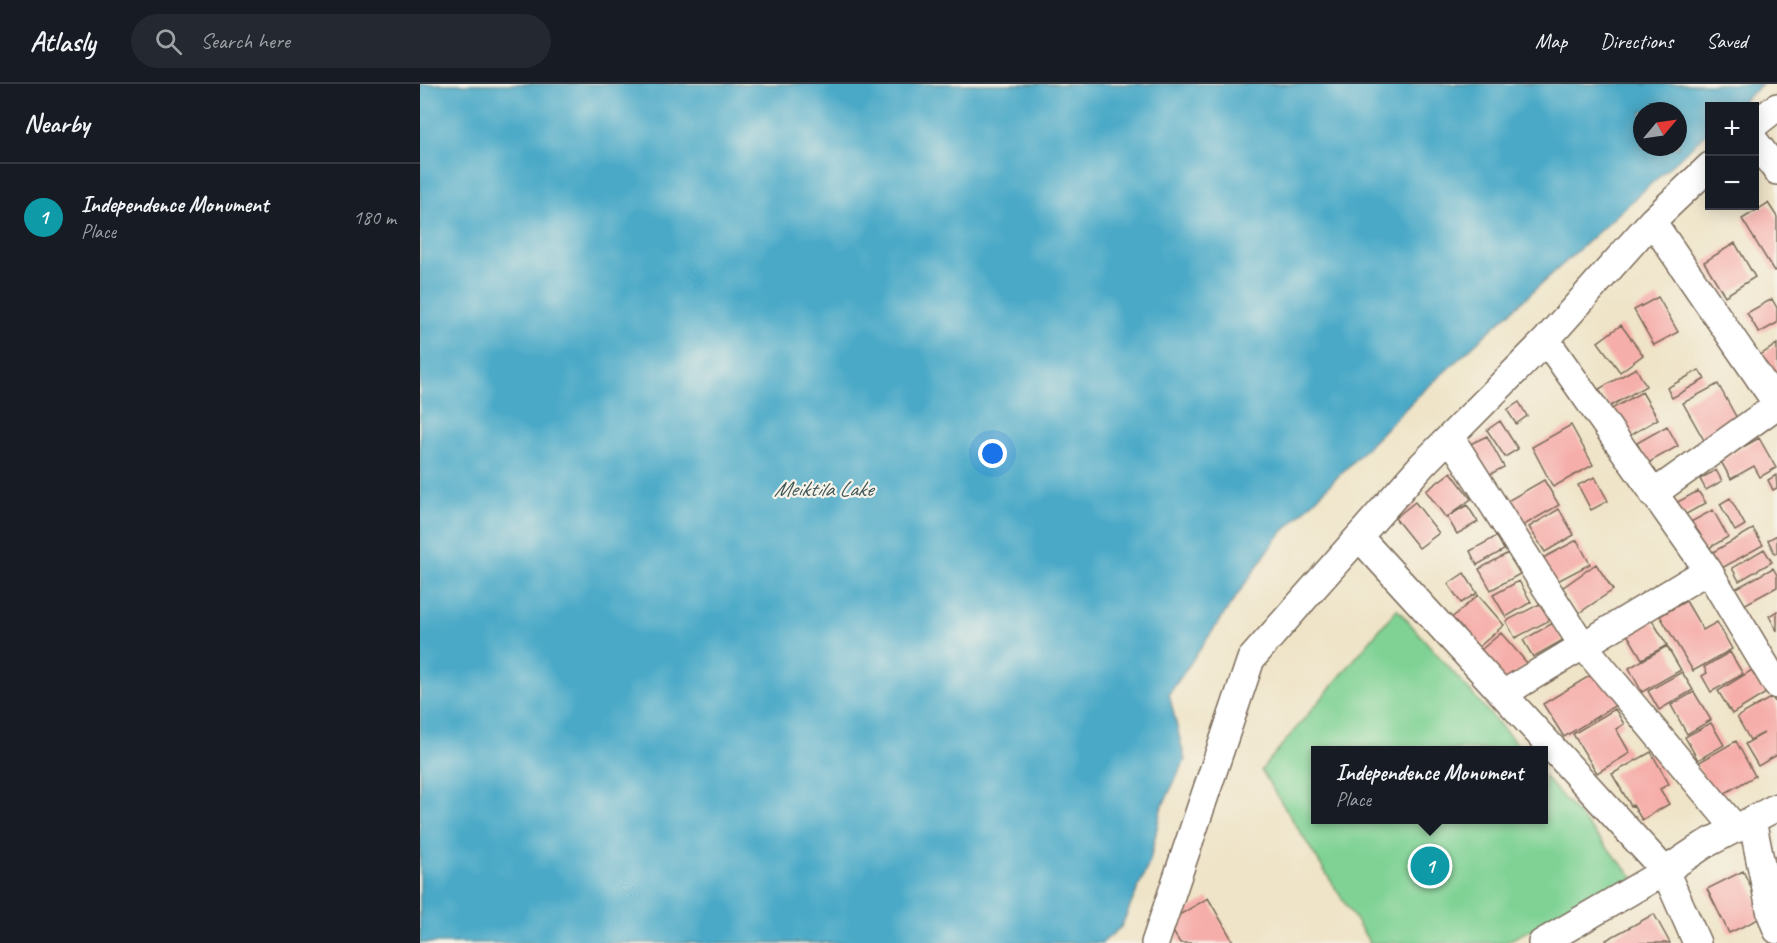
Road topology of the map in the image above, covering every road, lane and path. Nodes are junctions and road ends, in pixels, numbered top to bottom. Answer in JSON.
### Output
{"nodes":[{"id":1,"x":1777,"y":107,"type":"edge"},
{"id":2,"x":1759,"y":122,"type":"edge"},
{"id":3,"x":1759,"y":146,"type":"edge"},
{"id":4,"x":1705,"y":171,"type":"edge"},
{"id":5,"x":1777,"y":171,"type":"edge"},
{"id":6,"x":1652,"y":221,"type":"junction"},
{"id":7,"x":1546,"y":340,"type":"junction"},
{"id":8,"x":1777,"y":405,"type":"edge"},
{"id":9,"x":1450,"y":437,"type":"junction"},
{"id":10,"x":1653,"y":494,"type":"junction"},
{"id":11,"x":1359,"y":537,"type":"junction"},
{"id":12,"x":1708,"y":570,"type":"junction"},
{"id":13,"x":1582,"y":644,"type":"junction"},
{"id":14,"x":1777,"y":685,"type":"edge"},
{"id":15,"x":1503,"y":694,"type":"junction"},
{"id":16,"x":1777,"y":807,"type":"edge"},
{"id":17,"x":1744,"y":824,"type":"junction"},
{"id":18,"x":1665,"y":871,"type":"junction"},
{"id":19,"x":1777,"y":930,"type":"edge"},
{"id":20,"x":1155,"y":943,"type":"edge"},
{"id":21,"x":1542,"y":943,"type":"edge"},
{"id":22,"x":1697,"y":943,"type":"edge"}],
"edges":[{"from":1,"to":2,"type":"street"},
{"from":3,"to":5,"type":"street"},
{"from":4,"to":6,"type":"street"},
{"from":6,"to":7,"type":"street"},
{"from":6,"to":8,"type":"street"},
{"from":7,"to":9,"type":"street"},
{"from":7,"to":10,"type":"street"},
{"from":8,"to":10,"type":"street"},
{"from":9,"to":11,"type":"street"},
{"from":9,"to":13,"type":"street"},
{"from":10,"to":12,"type":"street"},
{"from":11,"to":15,"type":"street"},
{"from":11,"to":20,"type":"street"},
{"from":12,"to":13,"type":"street"},
{"from":12,"to":14,"type":"street"},
{"from":13,"to":15,"type":"street"},
{"from":13,"to":17,"type":"street"},
{"from":15,"to":18,"type":"street"},
{"from":16,"to":17,"type":"street"},
{"from":17,"to":18,"type":"street"},
{"from":17,"to":19,"type":"street"},
{"from":18,"to":21,"type":"street"},
{"from":18,"to":22,"type":"street"}]}
